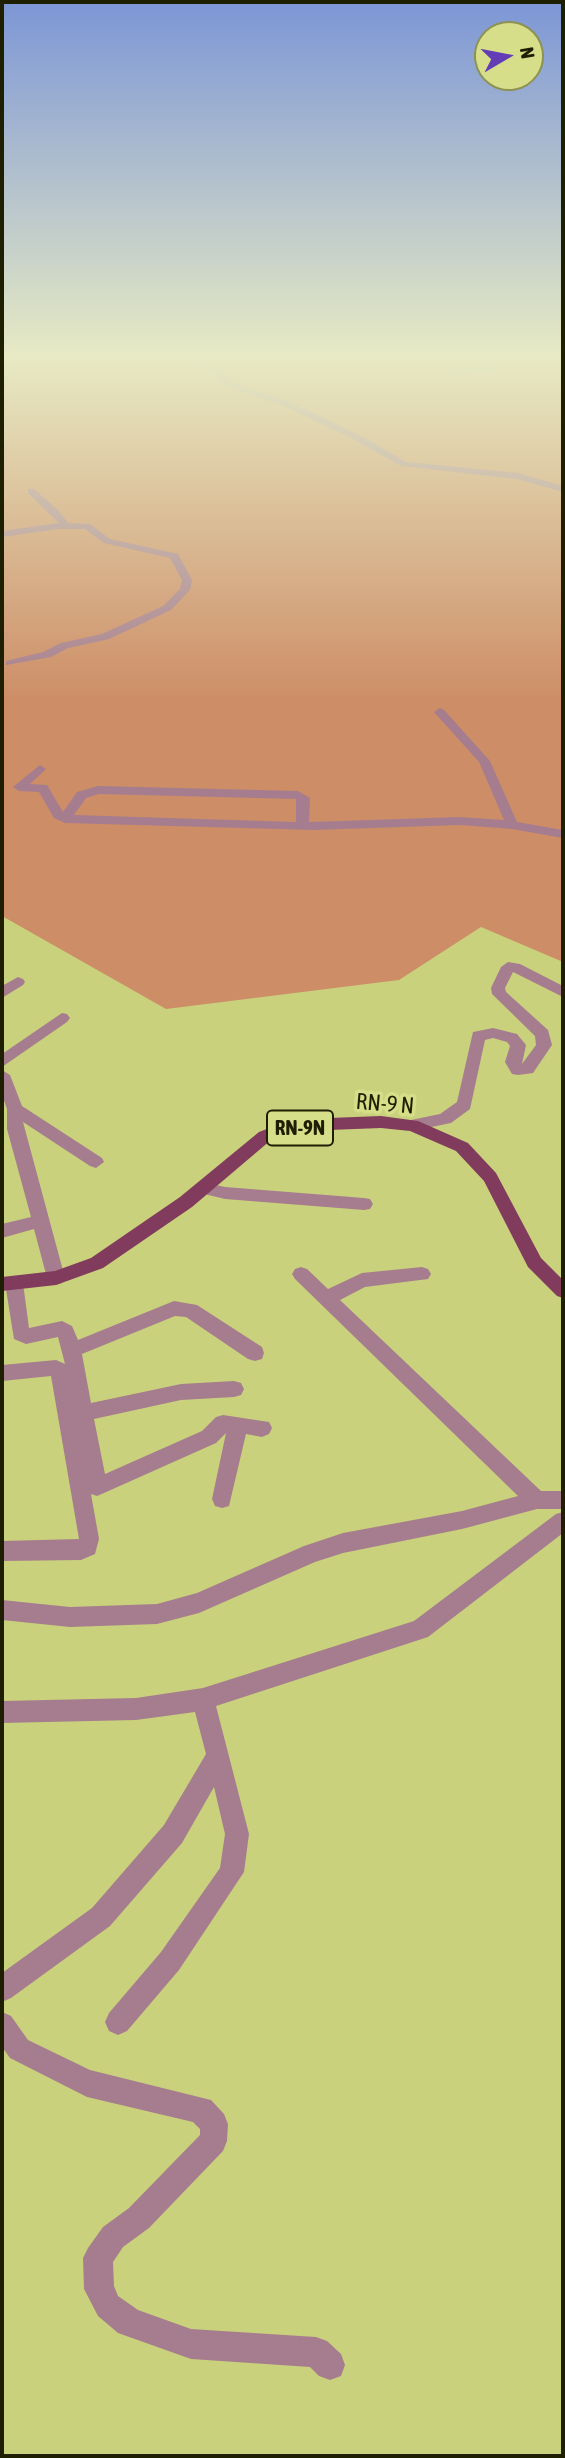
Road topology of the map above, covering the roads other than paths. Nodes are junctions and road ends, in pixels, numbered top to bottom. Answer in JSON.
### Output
{"nodes":[{"id":1,"x":450,"y":469,"type":"edge"},
{"id":2,"x":563,"y":489,"type":"edge"},
{"id":3,"x":31,"y":491,"type":"dead end"},
{"id":4,"x":65,"y":526,"type":"junction"},
{"id":5,"x":2,"y":534,"type":"edge"},
{"id":6,"x":10,"y":663,"type":"dead end"},
{"id":7,"x":440,"y":712,"type":"dead end"},
{"id":8,"x":40,"y":769,"type":"dead end"},
{"id":9,"x":209,"y":807,"type":"junction"},
{"id":10,"x":65,"y":819,"type":"junction"},
{"id":11,"x":302,"y":824,"type":"junction"},
{"id":12,"x":512,"y":825,"type":"junction"},
{"id":13,"x":563,"y":834,"type":"edge"},
{"id":14,"x":18,"y":982,"type":"dead end"},
{"id":15,"x":563,"y":992,"type":"edge"},
{"id":16,"x":2,"y":993,"type":"edge"},
{"id":17,"x":62,"y":1018,"type":"dead end"},
{"id":18,"x":2,"y":1062,"type":"edge"},
{"id":19,"x":2,"y":1075,"type":"edge"},
{"id":20,"x":15,"y":1109,"type":"junction"},
{"id":21,"x":412,"y":1125,"type":"junction"},
{"id":22,"x":8,"y":1131,"type":"edge"},
{"id":23,"x":96,"y":1162,"type":"dead end"},
{"id":24,"x":202,"y":1188,"type":"junction"},
{"id":25,"x":364,"y":1204,"type":"dead end"},
{"id":26,"x":41,"y":1221,"type":"junction"},
{"id":27,"x":2,"y":1231,"type":"edge"},
{"id":28,"x":301,"y":1273,"type":"dead end"},
{"id":29,"x":422,"y":1274,"type":"dead end"},
{"id":30,"x":56,"y":1278,"type":"junction"},
{"id":31,"x":8,"y":1284,"type":"edge"},
{"id":32,"x":563,"y":1291,"type":"edge"},
{"id":33,"x":326,"y":1298,"type":"junction"},
{"id":34,"x":72,"y":1350,"type":"junction"},
{"id":35,"x":255,"y":1353,"type":"dead end"},
{"id":36,"x":2,"y":1373,"type":"edge"},
{"id":37,"x":234,"y":1389,"type":"dead end"},
{"id":38,"x":81,"y":1413,"type":"junction"},
{"id":39,"x":238,"y":1424,"type":"junction"},
{"id":40,"x":262,"y":1428,"type":"dead end"},
{"id":41,"x":222,"y":1499,"type":"dead end"},
{"id":42,"x":537,"y":1500,"type":"junction"},
{"id":43,"x":563,"y":1500,"type":"edge"},
{"id":44,"x":563,"y":1521,"type":"edge"},
{"id":45,"x":2,"y":1552,"type":"edge"},
{"id":46,"x":2,"y":1611,"type":"edge"},
{"id":47,"x":203,"y":1699,"type":"junction"},
{"id":48,"x":2,"y":1712,"type":"edge"},
{"id":49,"x":218,"y":1756,"type":"junction"},
{"id":50,"x":2,"y":1989,"type":"edge"},
{"id":51,"x":118,"y":2022,"type":"dead end"},
{"id":52,"x":2,"y":2025,"type":"edge"},
{"id":53,"x":330,"y":2365,"type":"dead end"}],
"edges":[{"from":1,"to":2,"type":"street"},
{"from":3,"to":4,"type":"street"},
{"from":4,"to":5,"type":"street"},
{"from":4,"to":6,"type":"street"},
{"from":7,"to":12,"type":"street"},
{"from":8,"to":10,"type":"street"},
{"from":9,"to":10,"type":"street"},
{"from":9,"to":10,"type":"street"},
{"from":9,"to":11,"type":"street"},
{"from":9,"to":11,"type":"street"},
{"from":11,"to":12,"type":"street"},
{"from":12,"to":13,"type":"street"},
{"from":14,"to":16,"type":"street"},
{"from":15,"to":21,"type":"street"},
{"from":17,"to":18,"type":"street"},
{"from":19,"to":20,"type":"street"},
{"from":20,"to":22,"type":"street"},
{"from":20,"to":23,"type":"street"},
{"from":21,"to":24,"type":"main road","name":"RN-9 N","number":"RN-9N"},
{"from":21,"to":32,"type":"main road","name":"RN-9 N","number":"RN-9N"},
{"from":22,"to":26,"type":"street"},
{"from":24,"to":25,"type":"street"},
{"from":24,"to":30,"type":"main road","name":"RN-9 N","number":"RN-9N"},
{"from":26,"to":27,"type":"street"},
{"from":26,"to":30,"type":"street"},
{"from":28,"to":33,"type":"street"},
{"from":29,"to":33,"type":"street"},
{"from":30,"to":31,"type":"main road","name":"RN-9 N","number":"RN-9N"},
{"from":31,"to":34,"type":"street"},
{"from":33,"to":42,"type":"street"},
{"from":34,"to":35,"type":"street"},
{"from":34,"to":38,"type":"street"},
{"from":36,"to":45,"type":"street"},
{"from":37,"to":38,"type":"street"},
{"from":38,"to":39,"type":"street"},
{"from":39,"to":40,"type":"street"},
{"from":39,"to":41,"type":"street"},
{"from":42,"to":43,"type":"street"},
{"from":42,"to":46,"type":"street"},
{"from":44,"to":47,"type":"street"},
{"from":47,"to":48,"type":"street"},
{"from":47,"to":49,"type":"street"},
{"from":49,"to":50,"type":"street"},
{"from":49,"to":51,"type":"street"},
{"from":52,"to":53,"type":"street"}]}
